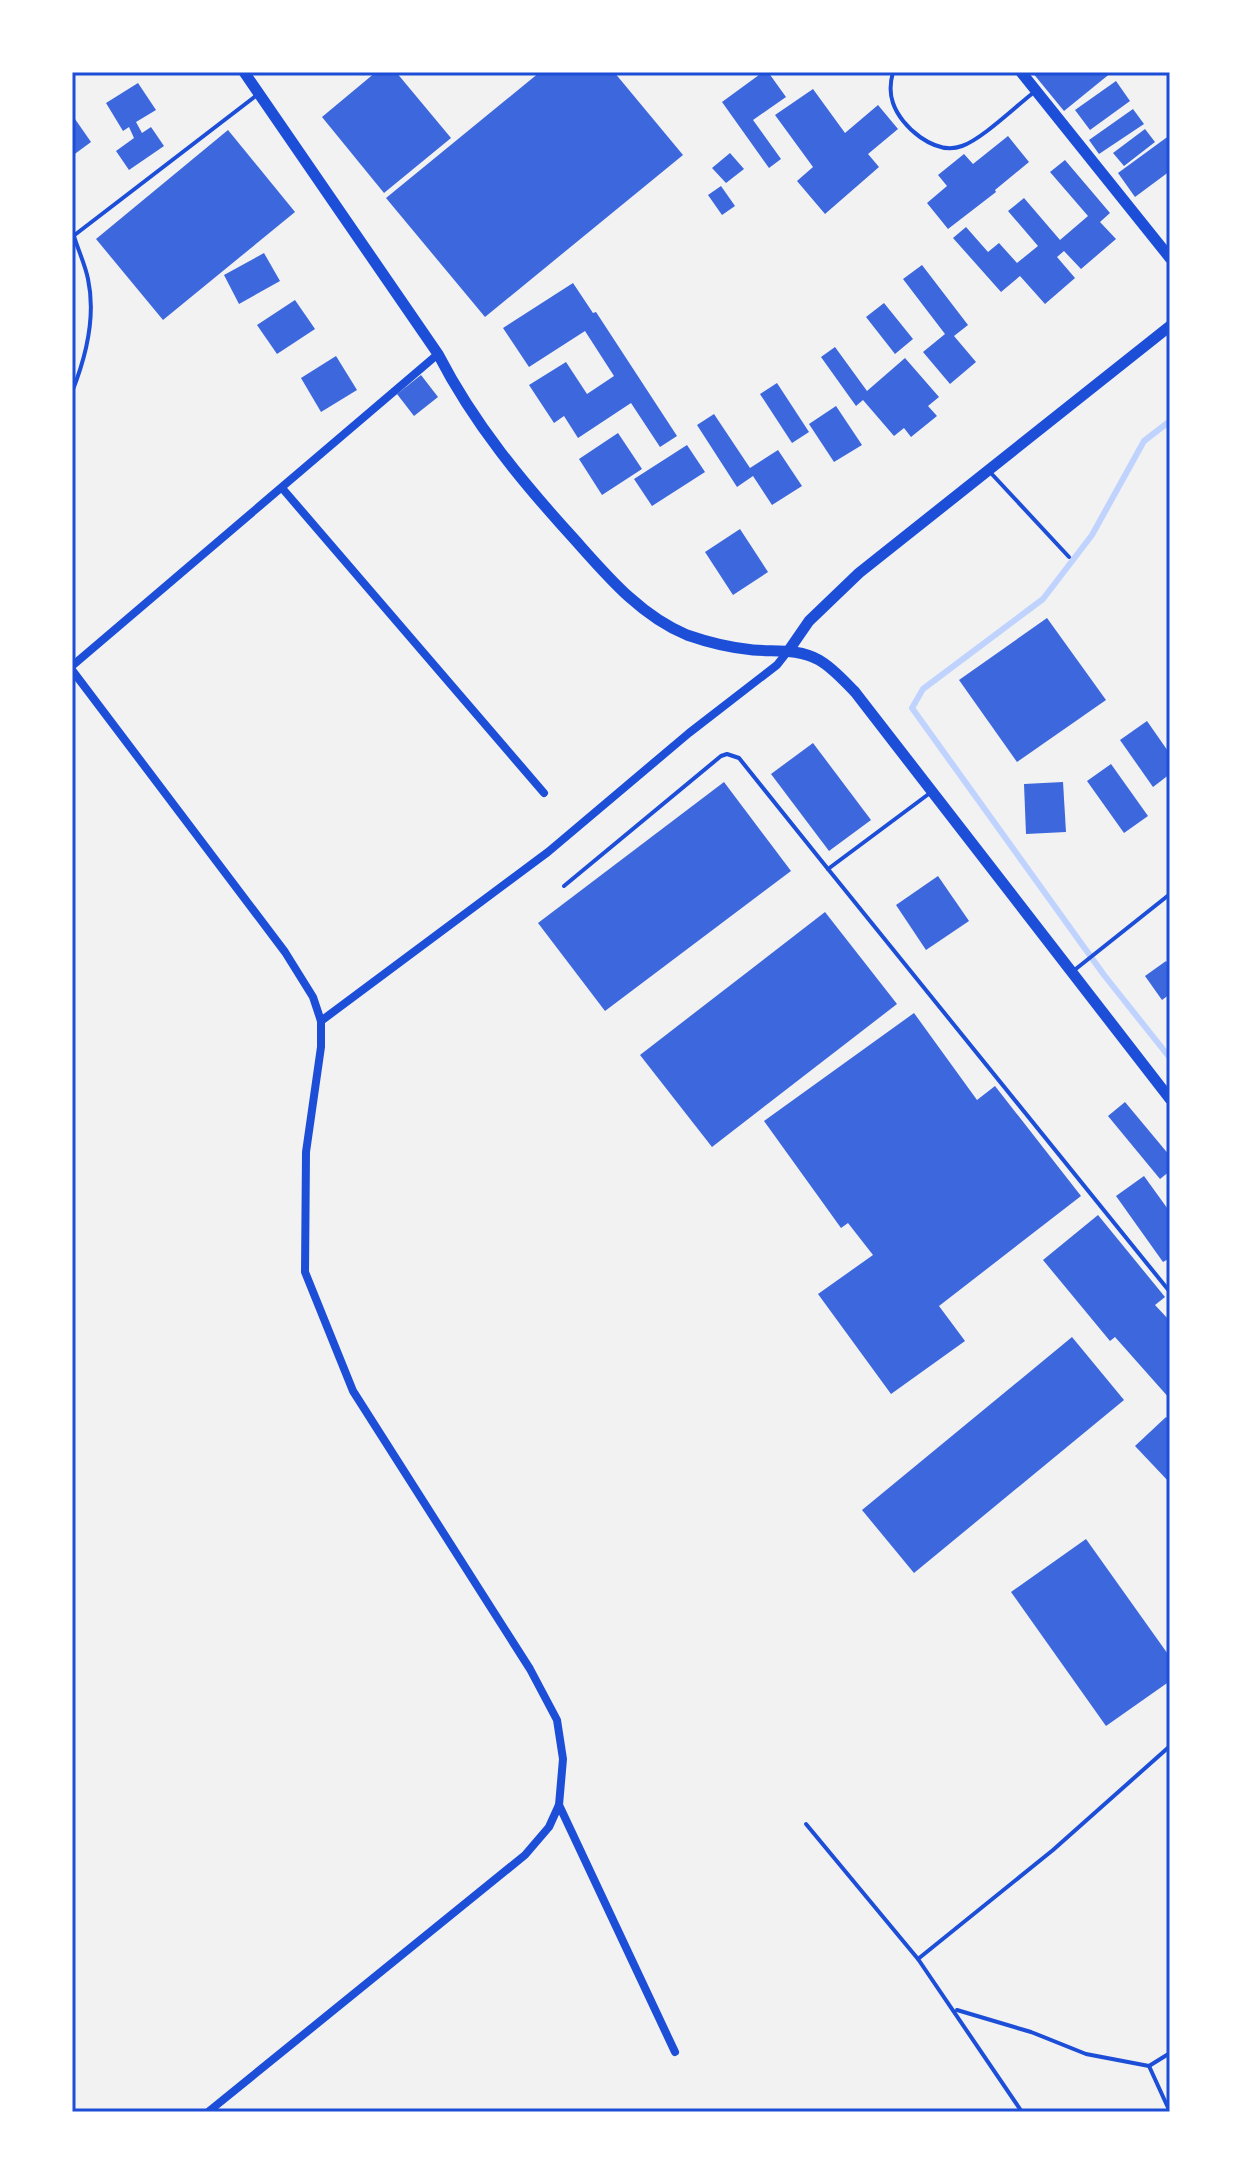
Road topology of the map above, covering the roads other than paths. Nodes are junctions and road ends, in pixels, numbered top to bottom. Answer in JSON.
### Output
{"nodes":[{"id":1,"x":244,"y":72,"type":"edge"},
{"id":2,"x":893,"y":72,"type":"edge"},
{"id":3,"x":1021,"y":72,"type":"edge"},
{"id":4,"x":1036,"y":91,"type":"junction"},
{"id":5,"x":259,"y":93,"type":"junction"},
{"id":6,"x":73,"y":236,"type":"edge"},
{"id":7,"x":1157,"y":239,"type":"junction"},
{"id":8,"x":1170,"y":249,"type":"edge"},
{"id":9,"x":1170,"y":258,"type":"edge"},
{"id":10,"x":1170,"y":326,"type":"edge"},
{"id":11,"x":438,"y":354,"type":"junction"},
{"id":12,"x":72,"y":392,"type":"edge"},
{"id":13,"x":989,"y":470,"type":"junction"},
{"id":14,"x":282,"y":488,"type":"junction"},
{"id":15,"x":1069,"y":557,"type":"dead end"},
{"id":16,"x":789,"y":650,"type":"junction"},
{"id":17,"x":72,"y":668,"type":"edge"},
{"id":18,"x":932,"y":791,"type":"junction"},
{"id":19,"x":544,"y":793,"type":"dead end"},
{"id":20,"x":828,"y":869,"type":"junction"},
{"id":21,"x":564,"y":886,"type":"dead end"},
{"id":22,"x":1170,"y":894,"type":"edge"},
{"id":23,"x":1071,"y":972,"type":"junction"},
{"id":24,"x":321,"y":1021,"type":"junction"},
{"id":25,"x":1170,"y":1099,"type":"edge"},
{"id":26,"x":1170,"y":1292,"type":"edge"},
{"id":27,"x":1170,"y":1746,"type":"edge"},
{"id":28,"x":559,"y":1805,"type":"junction"},
{"id":29,"x":806,"y":1824,"type":"dead end"},
{"id":30,"x":918,"y":1959,"type":"junction"},
{"id":31,"x":955,"y":2010,"type":"junction"},
{"id":32,"x":675,"y":2052,"type":"dead end"},
{"id":33,"x":1170,"y":2053,"type":"edge"},
{"id":34,"x":1149,"y":2066,"type":"junction"},
{"id":35,"x":208,"y":2112,"type":"edge"},
{"id":36,"x":1022,"y":2112,"type":"edge"},
{"id":37,"x":1170,"y":2112,"type":"edge"}],
"edges":[{"from":1,"to":5,"type":"main road"},
{"from":2,"to":4,"type":"lane"},
{"from":3,"to":4,"type":"main road"},
{"from":4,"to":7,"type":"main road"},
{"from":5,"to":6,"type":"lane"},
{"from":5,"to":11,"type":"main road"},
{"from":6,"to":12,"type":"lane"},
{"from":7,"to":8,"type":"main road"},
{"from":7,"to":9,"type":"main road"},
{"from":10,"to":13,"type":"main road"},
{"from":11,"to":14,"type":"street"},
{"from":11,"to":16,"type":"main road"},
{"from":13,"to":15,"type":"lane"},
{"from":13,"to":16,"type":"main road"},
{"from":14,"to":17,"type":"street"},
{"from":14,"to":19,"type":"street"},
{"from":16,"to":18,"type":"main road"},
{"from":16,"to":24,"type":"street"},
{"from":17,"to":24,"type":"street"},
{"from":18,"to":20,"type":"lane"},
{"from":18,"to":23,"type":"main road"},
{"from":20,"to":21,"type":"lane"},
{"from":20,"to":26,"type":"lane"},
{"from":22,"to":23,"type":"lane"},
{"from":23,"to":25,"type":"main road"},
{"from":24,"to":28,"type":"street"},
{"from":27,"to":30,"type":"lane"},
{"from":28,"to":32,"type":"street"},
{"from":28,"to":35,"type":"street"},
{"from":29,"to":30,"type":"lane"},
{"from":30,"to":31,"type":"lane"},
{"from":31,"to":34,"type":"lane"},
{"from":31,"to":36,"type":"lane"},
{"from":33,"to":34,"type":"lane"},
{"from":34,"to":37,"type":"lane"}]}
